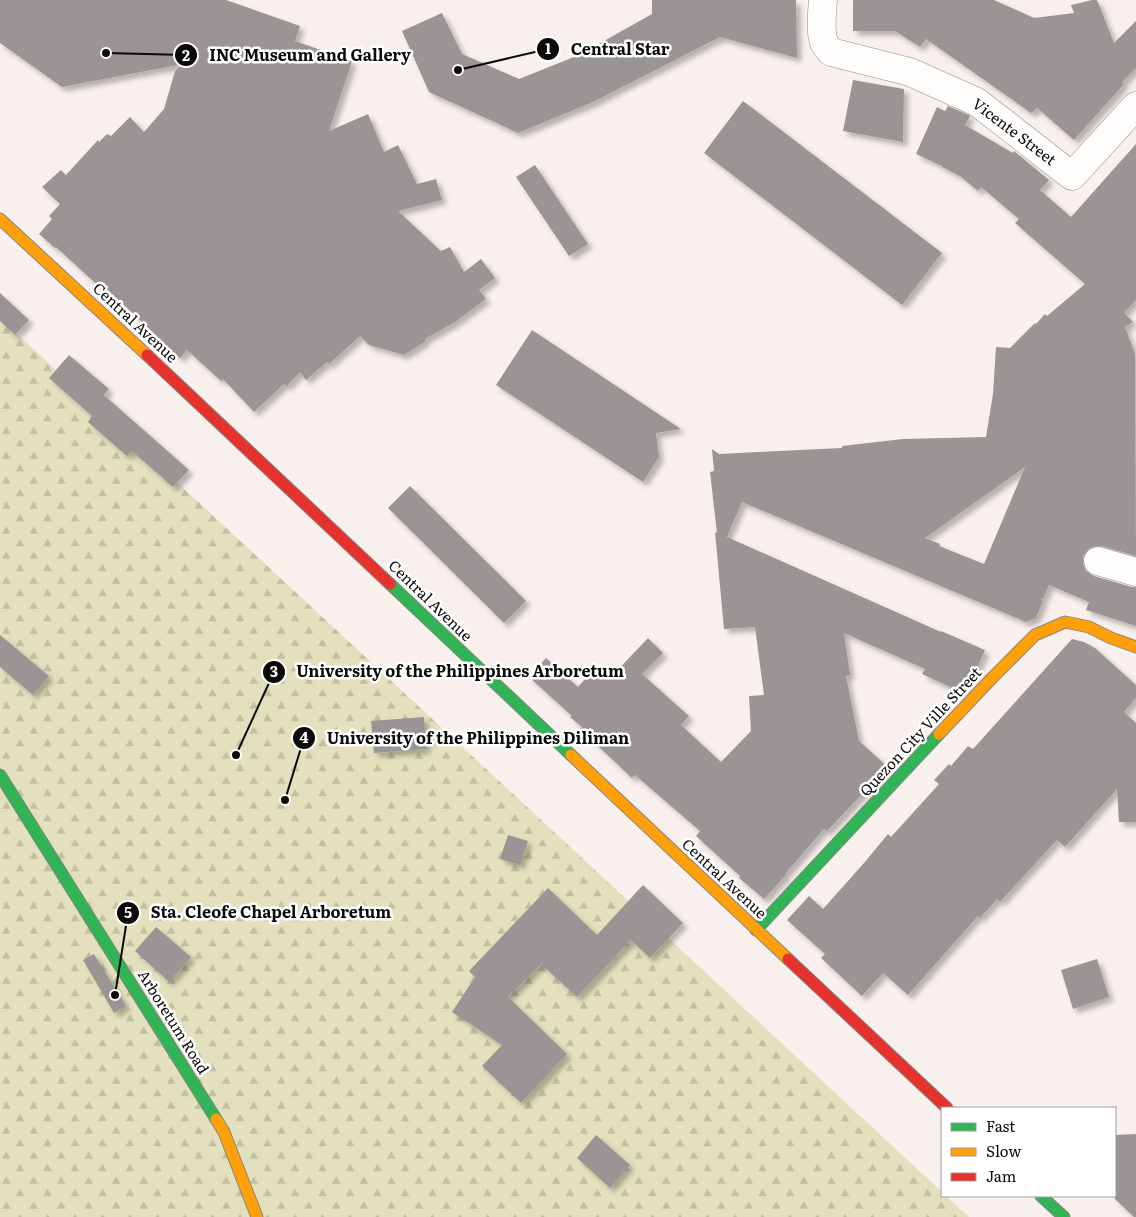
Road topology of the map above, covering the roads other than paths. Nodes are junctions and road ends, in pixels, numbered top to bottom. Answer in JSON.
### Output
{"nodes":[{"id":1,"x":823,"y":0,"type":"edge"},
{"id":2,"x":1136,"y":106,"type":"edge"},
{"id":3,"x":0,"y":219,"type":"edge"},
{"id":4,"x":1098,"y":561,"type":"dead end"},
{"id":5,"x":1136,"y":572,"type":"edge"},
{"id":6,"x":1136,"y":647,"type":"edge"},
{"id":7,"x":0,"y":775,"type":"edge"},
{"id":8,"x":756,"y":930,"type":"junction"},
{"id":9,"x":946,"y":1107,"type":"edge"},
{"id":10,"x":1042,"y":1197,"type":"edge"},
{"id":11,"x":257,"y":1217,"type":"edge"},
{"id":12,"x":1064,"y":1217,"type":"edge"}],
"edges":[{"from":1,"to":2,"type":"street","name":"Vicente Street"},
{"from":3,"to":8,"type":"main road","name":"Central Avenue"},
{"from":4,"to":5,"type":"street"},
{"from":6,"to":8,"type":"main road","name":"Quezon City Ville Street"},
{"from":7,"to":11,"type":"main road","name":"Arboretum Road"},
{"from":8,"to":9,"type":"main road","name":"Central Avenue"},
{"from":10,"to":12,"type":"main road"}]}
